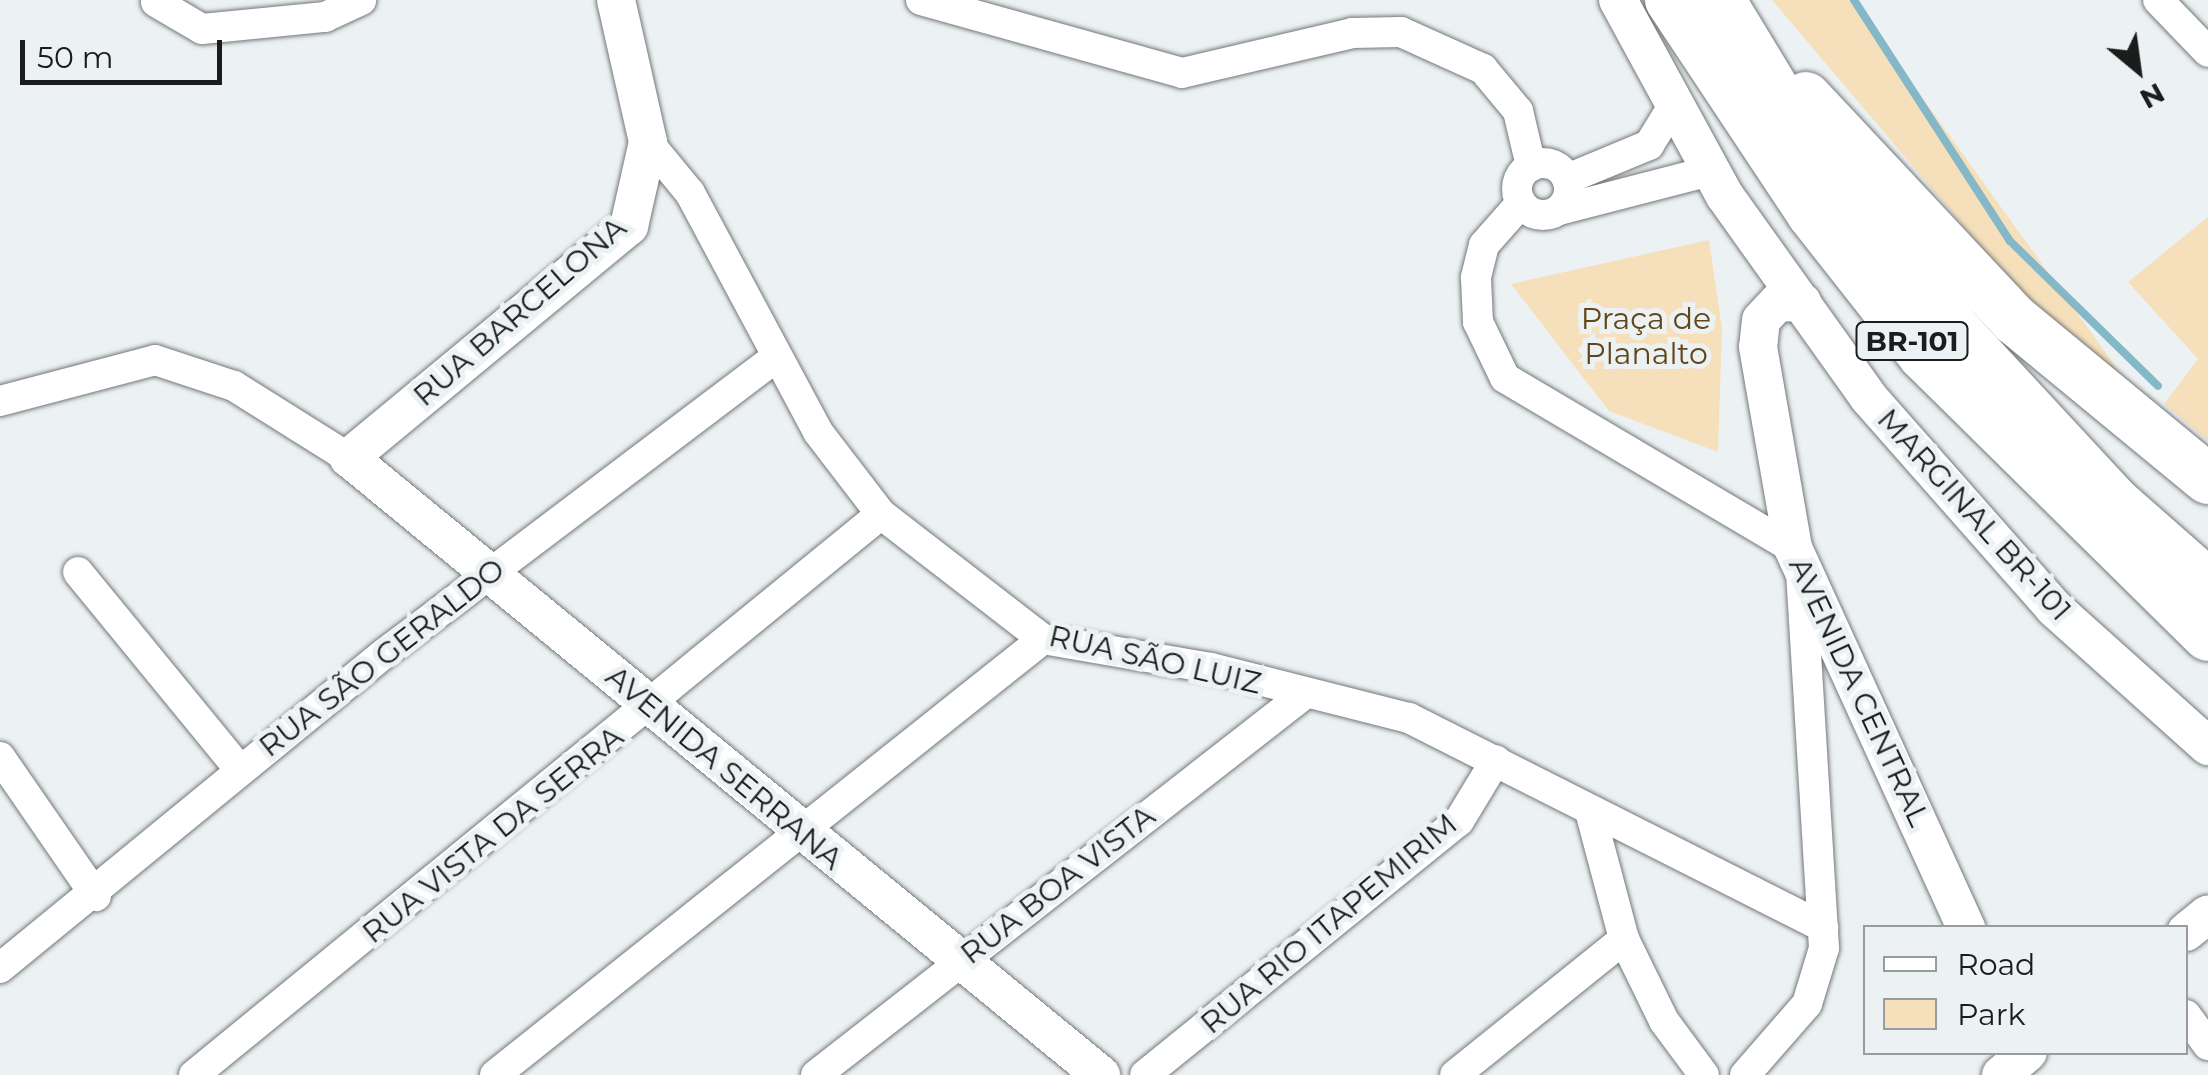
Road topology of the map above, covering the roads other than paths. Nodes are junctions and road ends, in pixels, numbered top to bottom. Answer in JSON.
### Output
{"nodes":[{"id":1,"x":360,"y":0,"type":"edge"},
{"id":2,"x":616,"y":0,"type":"edge"},
{"id":3,"x":920,"y":0,"type":"edge"},
{"id":4,"x":1618,"y":0,"type":"edge"},
{"id":5,"x":1670,"y":0,"type":"edge"},
{"id":6,"x":1720,"y":0,"type":"edge"},
{"id":7,"x":156,"y":2,"type":"edge"},
{"id":8,"x":2165,"y":10,"type":"edge"},
{"id":9,"x":2208,"y":23,"type":"edge"},
{"id":10,"x":1748,"y":50,"type":"junction"},
{"id":11,"x":2208,"y":52,"type":"edge"},
{"id":12,"x":1673,"y":106,"type":"junction"},
{"id":13,"x":648,"y":142,"type":"junction"},
{"id":14,"x":1531,"y":166,"type":"junction"},
{"id":15,"x":1710,"y":171,"type":"junction"},
{"id":16,"x":1567,"y":179,"type":"junction"},
{"id":17,"x":1521,"y":203,"type":"junction"},
{"id":18,"x":1559,"y":210,"type":"junction"},
{"id":19,"x":1802,"y":302,"type":"junction"},
{"id":20,"x":773,"y":360,"type":"junction"},
{"id":21,"x":0,"y":401,"type":"edge"},
{"id":22,"x":349,"y":458,"type":"junction"},
{"id":23,"x":2208,"y":479,"type":"edge"},
{"id":24,"x":881,"y":514,"type":"junction"},
{"id":25,"x":1797,"y":560,"type":"junction"},
{"id":26,"x":78,"y":572,"type":"dead end"},
{"id":27,"x":490,"y":573,"type":"junction"},
{"id":28,"x":2208,"y":584,"type":"edge"},
{"id":29,"x":2208,"y":636,"type":"edge"},
{"id":30,"x":1044,"y":639,"type":"junction"},
{"id":31,"x":1855,"y":688,"type":"junction"},
{"id":32,"x":1808,"y":694,"type":"junction"},
{"id":33,"x":1302,"y":696,"type":"junction"},
{"id":34,"x":654,"y":706,"type":"junction"},
{"id":35,"x":2208,"y":746,"type":"edge"},
{"id":36,"x":0,"y":757,"type":"edge"},
{"id":37,"x":1496,"y":760,"type":"junction"},
{"id":38,"x":240,"y":770,"type":"junction"},
{"id":39,"x":1590,"y":811,"type":"junction"},
{"id":40,"x":798,"y":831,"type":"junction"},
{"id":41,"x":96,"y":896,"type":"junction"},
{"id":42,"x":2208,"y":914,"type":"edge"},
{"id":43,"x":1965,"y":925,"type":"edge"},
{"id":44,"x":1823,"y":928,"type":"junction"},
{"id":45,"x":2188,"y":930,"type":"edge"},
{"id":46,"x":1624,"y":939,"type":"junction"},
{"id":47,"x":959,"y":962,"type":"junction"},
{"id":48,"x":0,"y":968,"type":"edge"},
{"id":49,"x":2188,"y":1017,"type":"edge"},
{"id":50,"x":2208,"y":1045,"type":"edge"},
{"id":51,"x":2024,"y":1055,"type":"edge"},
{"id":52,"x":194,"y":1075,"type":"edge"},
{"id":53,"x":495,"y":1075,"type":"edge"},
{"id":54,"x":816,"y":1075,"type":"edge"},
{"id":55,"x":1102,"y":1075,"type":"edge"},
{"id":56,"x":1145,"y":1075,"type":"edge"},
{"id":57,"x":1455,"y":1075,"type":"edge"},
{"id":58,"x":1704,"y":1075,"type":"edge"},
{"id":59,"x":1745,"y":1075,"type":"edge"},
{"id":60,"x":2001,"y":1075,"type":"edge"}],
"edges":[{"from":1,"to":7,"type":"street"},
{"from":2,"to":13,"type":"street","name":"RUA SÃO LUIZ"},
{"from":3,"to":14,"type":"street"},
{"from":4,"to":12,"type":"street","name":"MARGINAL BR-101"},
{"from":5,"to":29,"type":"main road","number":"BR-101"},
{"from":6,"to":10,"type":"main road","number":"BR-101"},
{"from":8,"to":9,"type":"street"},
{"from":8,"to":11,"type":"street"},
{"from":10,"to":23,"type":"main road"},
{"from":10,"to":28,"type":"main road","number":"BR-101"},
{"from":12,"to":15,"type":"street","name":"MARGINAL BR-101"},
{"from":12,"to":16,"type":"street"},
{"from":13,"to":20,"type":"street","name":"RUA SÃO LUIZ"},
{"from":13,"to":22,"type":"street","name":"RUA BARCELONA"},
{"from":14,"to":16,"type":"street"},
{"from":14,"to":17,"type":"street"},
{"from":15,"to":18,"type":"street"},
{"from":15,"to":19,"type":"street","name":"MARGINAL BR-101"},
{"from":16,"to":18,"type":"street"},
{"from":17,"to":18,"type":"street"},
{"from":17,"to":25,"type":"street"},
{"from":19,"to":25,"type":"street","name":"AVENIDA CENTRAL"},
{"from":19,"to":35,"type":"street","name":"MARGINAL BR-101"},
{"from":20,"to":24,"type":"street","name":"RUA SÃO LUIZ"},
{"from":20,"to":27,"type":"street","name":"RUA SÃO GERALDO"},
{"from":21,"to":22,"type":"street"},
{"from":22,"to":27,"type":"street","name":"AVENIDA SERRANA"},
{"from":24,"to":30,"type":"street","name":"RUA SÃO LUIZ"},
{"from":24,"to":34,"type":"street","name":"RUA VISTA DA SERRA"},
{"from":25,"to":31,"type":"street","name":"AVENIDA CENTRAL"},
{"from":25,"to":32,"type":"street"},
{"from":26,"to":38,"type":"street"},
{"from":27,"to":34,"type":"street","name":"AVENIDA SERRANA"},
{"from":27,"to":38,"type":"street","name":"RUA SÃO GERALDO"},
{"from":30,"to":33,"type":"street","name":"RUA SÃO LUIZ"},
{"from":30,"to":40,"type":"street"},
{"from":31,"to":32,"type":"street"},
{"from":31,"to":43,"type":"street","name":"AVENIDA CENTRAL"},
{"from":32,"to":44,"type":"street"},
{"from":33,"to":37,"type":"street","name":"RUA SÃO LUIZ"},
{"from":33,"to":47,"type":"street","name":"RUA BOA VISTA"},
{"from":34,"to":40,"type":"street","name":"AVENIDA SERRANA"},
{"from":34,"to":52,"type":"street","name":"RUA VISTA DA SERRA"},
{"from":36,"to":41,"type":"street"},
{"from":37,"to":39,"type":"street","name":"RUA SÃO LUIZ"},
{"from":37,"to":56,"type":"street","name":"RUA RIO ITAPEMIRIM"},
{"from":38,"to":41,"type":"street","name":"RUA SÃO GERALDO"},
{"from":39,"to":44,"type":"street","name":"RUA SÃO LUIZ"},
{"from":39,"to":46,"type":"street"},
{"from":40,"to":47,"type":"street","name":"AVENIDA SERRANA"},
{"from":40,"to":53,"type":"street"},
{"from":41,"to":48,"type":"street","name":"RUA SÃO GERALDO"},
{"from":42,"to":45,"type":"street"},
{"from":44,"to":59,"type":"street"},
{"from":46,"to":57,"type":"street"},
{"from":46,"to":58,"type":"street"},
{"from":47,"to":54,"type":"street","name":"RUA BOA VISTA"},
{"from":47,"to":55,"type":"street","name":"AVENIDA SERRANA"},
{"from":49,"to":50,"type":"street"},
{"from":51,"to":60,"type":"street"}]}
